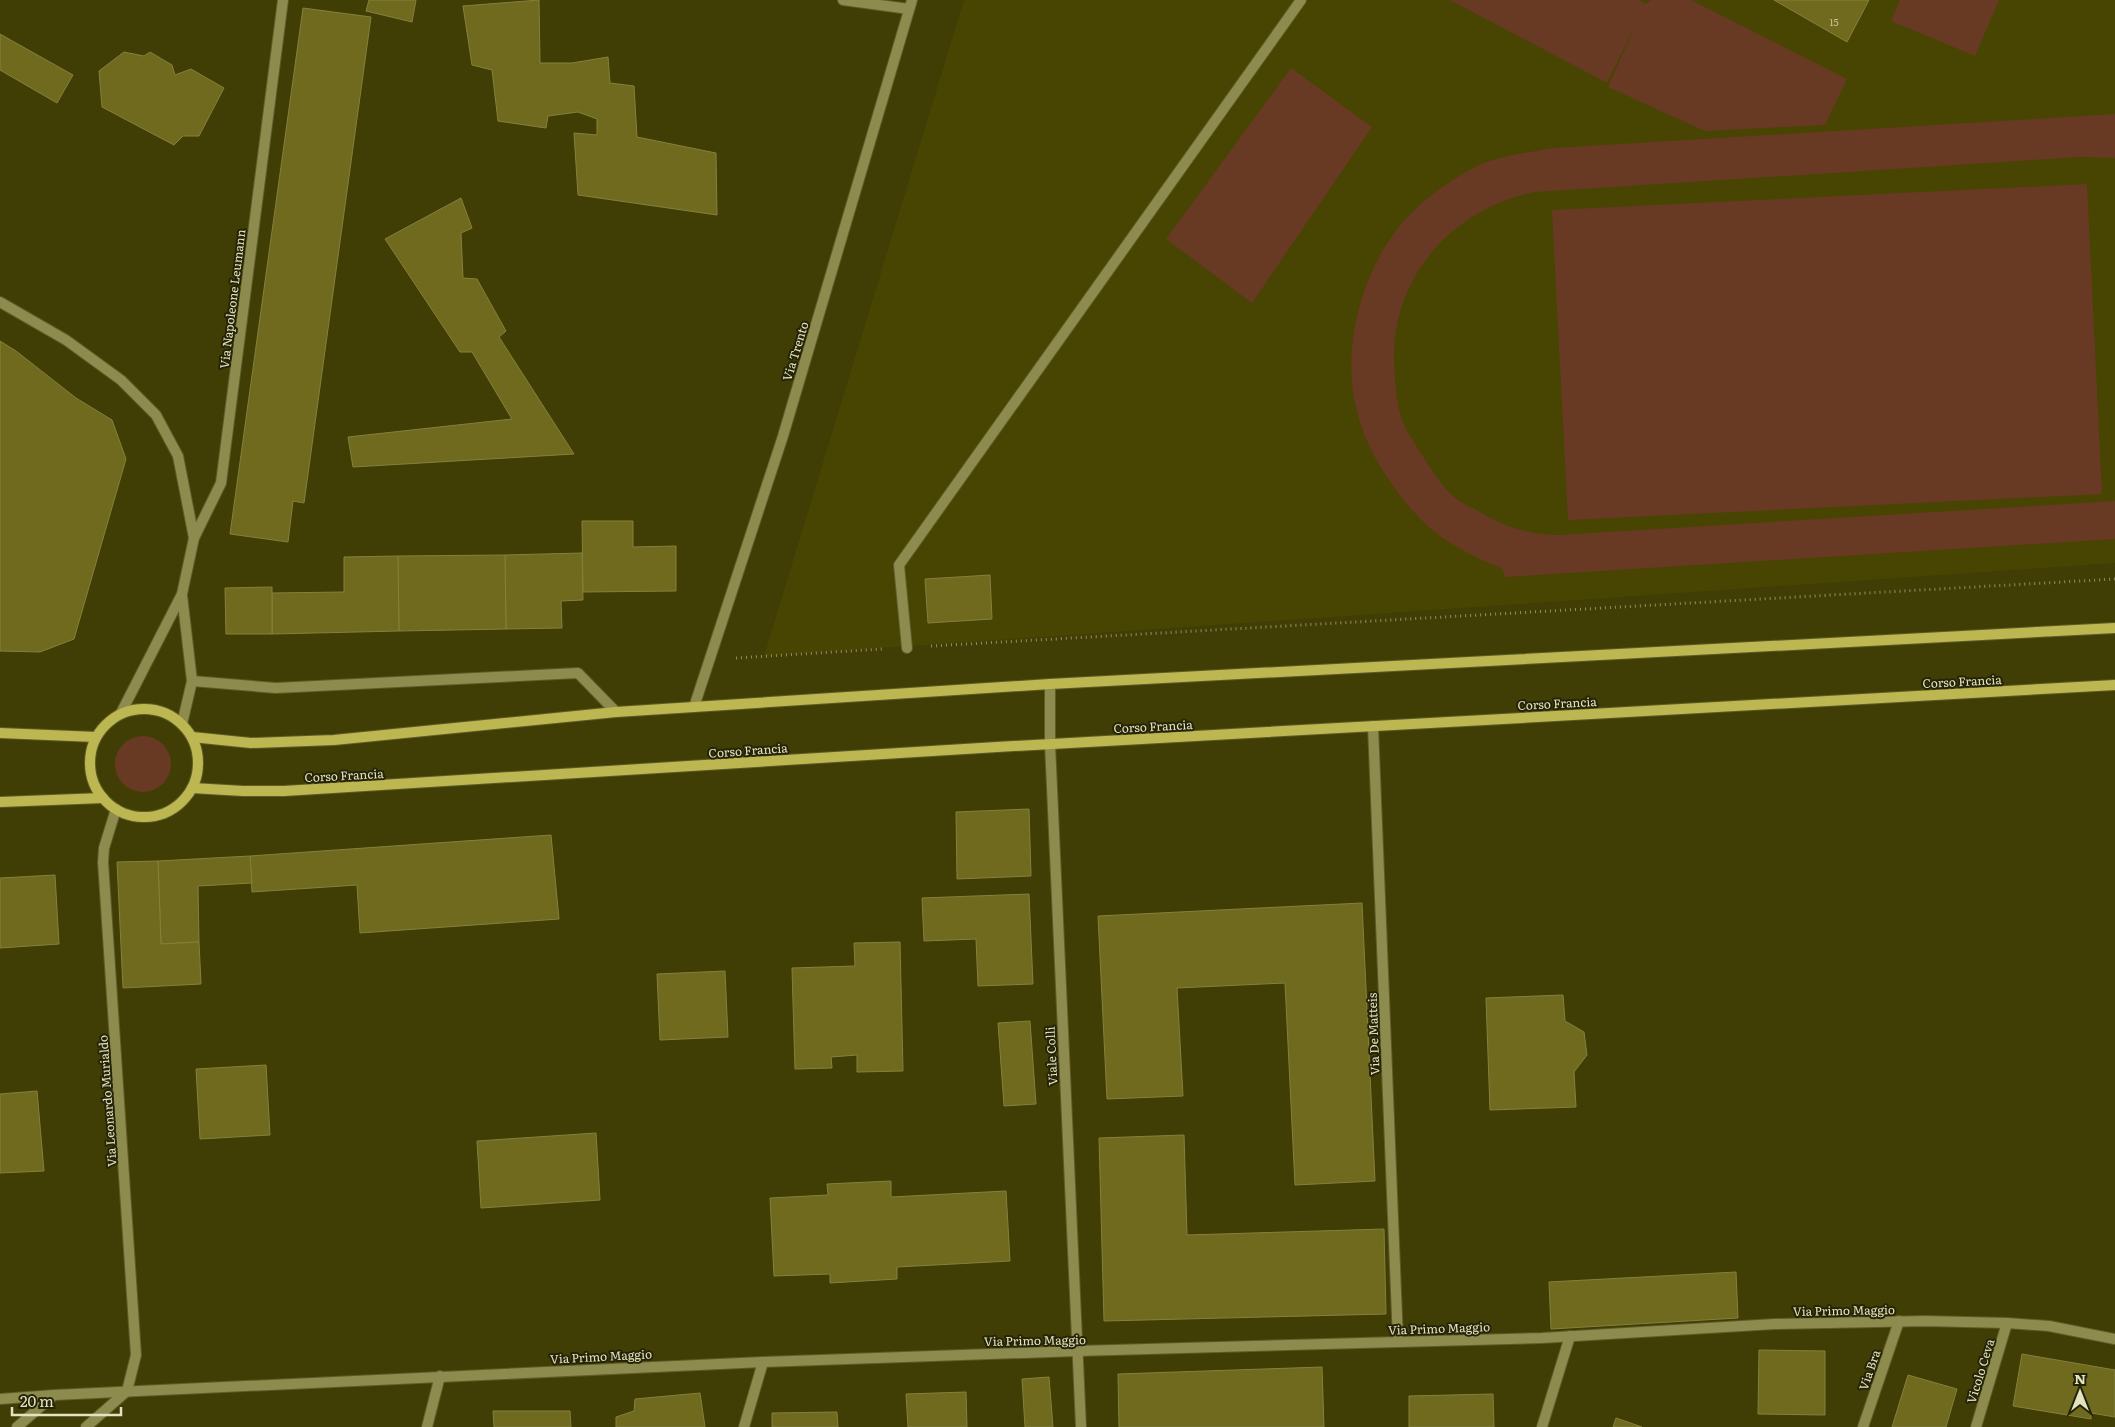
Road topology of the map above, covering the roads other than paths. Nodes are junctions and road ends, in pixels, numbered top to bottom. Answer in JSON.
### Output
{"nodes":[{"id":1,"x":283,"y":0,"type":"edge"},
{"id":2,"x":843,"y":0,"type":"edge"},
{"id":3,"x":1301,"y":0,"type":"edge"},
{"id":4,"x":910,"y":5,"type":"edge"},
{"id":5,"x":0,"y":302,"type":"edge"},
{"id":6,"x":194,"y":538,"type":"junction"},
{"id":7,"x":182,"y":594,"type":"junction"},
{"id":8,"x":2115,"y":628,"type":"edge"},
{"id":9,"x":907,"y":648,"type":"road end"},
{"id":10,"x":192,"y":681,"type":"junction"},
{"id":11,"x":1050,"y":684,"type":"junction"},
{"id":12,"x":2115,"y":684,"type":"edge"},
{"id":13,"x":694,"y":707,"type":"junction"},
{"id":14,"x":616,"y":712,"type":"junction"},
{"id":15,"x":121,"y":713,"type":"junction"},
{"id":16,"x":182,"y":724,"type":"junction"},
{"id":17,"x":1373,"y":726,"type":"junction"},
{"id":18,"x":0,"y":733,"type":"edge"},
{"id":19,"x":96,"y":737,"type":"junction"},
{"id":20,"x":192,"y":737,"type":"junction"},
{"id":21,"x":1050,"y":744,"type":"junction"},
{"id":22,"x":192,"y":788,"type":"junction"},
{"id":23,"x":103,"y":798,"type":"junction"},
{"id":24,"x":0,"y":802,"type":"edge"},
{"id":25,"x":116,"y":809,"type":"junction"},
{"id":26,"x":1899,"y":1321,"type":"junction"},
{"id":27,"x":2007,"y":1322,"type":"junction"},
{"id":28,"x":1570,"y":1336,"type":"junction"},
{"id":29,"x":2115,"y":1338,"type":"edge"},
{"id":30,"x":1398,"y":1341,"type":"junction"},
{"id":31,"x":1077,"y":1351,"type":"junction"},
{"id":32,"x":763,"y":1362,"type":"junction"},
{"id":33,"x":440,"y":1376,"type":"junction"},
{"id":34,"x":127,"y":1391,"type":"junction"},
{"id":35,"x":54,"y":1395,"type":"junction"},
{"id":36,"x":0,"y":1399,"type":"edge"},
{"id":37,"x":17,"y":1427,"type":"edge"},
{"id":38,"x":86,"y":1427,"type":"edge"},
{"id":39,"x":427,"y":1427,"type":"edge"},
{"id":40,"x":744,"y":1427,"type":"edge"},
{"id":41,"x":1081,"y":1427,"type":"edge"},
{"id":42,"x":1542,"y":1427,"type":"edge"},
{"id":43,"x":1863,"y":1427,"type":"edge"},
{"id":44,"x":1976,"y":1427,"type":"edge"}],
"edges":[{"from":1,"to":6,"type":"street","name":"Via Napoleone Leumann"},
{"from":2,"to":4,"type":"street"},
{"from":3,"to":9,"type":"street"},
{"from":4,"to":13,"type":"street","name":"Via Trento"},
{"from":5,"to":6,"type":"street"},
{"from":6,"to":7,"type":"street","name":"Via Napoleone Leumann"},
{"from":7,"to":10,"type":"street","name":"Via Napoleone Leumann"},
{"from":7,"to":15,"type":"street","name":"Via Napoleone Leumann"},
{"from":8,"to":11,"type":"main road"},
{"from":10,"to":14,"type":"street"},
{"from":10,"to":16,"type":"street","name":"Via Napoleone Leumann"},
{"from":11,"to":13,"type":"main road"},
{"from":11,"to":21,"type":"street","name":"Viale Colli"},
{"from":12,"to":17,"type":"main road","name":"Corso Francia"},
{"from":13,"to":14,"type":"main road"},
{"from":14,"to":20,"type":"main road"},
{"from":15,"to":16,"type":"main road"},
{"from":15,"to":19,"type":"main road"},
{"from":16,"to":20,"type":"main road"},
{"from":17,"to":21,"type":"main road","name":"Corso Francia"},
{"from":17,"to":30,"type":"street","name":"Via De Matteis"},
{"from":18,"to":19,"type":"main road"},
{"from":19,"to":23,"type":"main road"},
{"from":20,"to":22,"type":"main road"},
{"from":21,"to":22,"type":"main road","name":"Corso Francia"},
{"from":21,"to":31,"type":"street","name":"Viale Colli"},
{"from":22,"to":25,"type":"main road"},
{"from":23,"to":24,"type":"main road"},
{"from":23,"to":25,"type":"main road"},
{"from":25,"to":34,"type":"street","name":"Via Leonardo Murialdo"},
{"from":26,"to":27,"type":"street","name":"Via Primo Maggio"},
{"from":26,"to":28,"type":"street","name":"Via Primo Maggio"},
{"from":26,"to":43,"type":"street","name":"Via Bra"},
{"from":27,"to":29,"type":"street","name":"Via Primo Maggio"},
{"from":27,"to":44,"type":"street","name":"Vicolo Ceva"},
{"from":28,"to":30,"type":"street","name":"Via Primo Maggio"},
{"from":28,"to":42,"type":"street"},
{"from":30,"to":31,"type":"street","name":"Via Primo Maggio"},
{"from":31,"to":32,"type":"street","name":"Via Primo Maggio"},
{"from":31,"to":41,"type":"street","name":"Viale Colli"},
{"from":32,"to":33,"type":"street","name":"Via Primo Maggio"},
{"from":32,"to":40,"type":"street"},
{"from":33,"to":34,"type":"street","name":"Via Primo Maggio"},
{"from":33,"to":39,"type":"street"},
{"from":34,"to":35,"type":"street","name":"Via Primo Maggio"},
{"from":34,"to":38,"type":"street"},
{"from":35,"to":36,"type":"street","name":"Via Primo Maggio"},
{"from":35,"to":37,"type":"street"}]}
